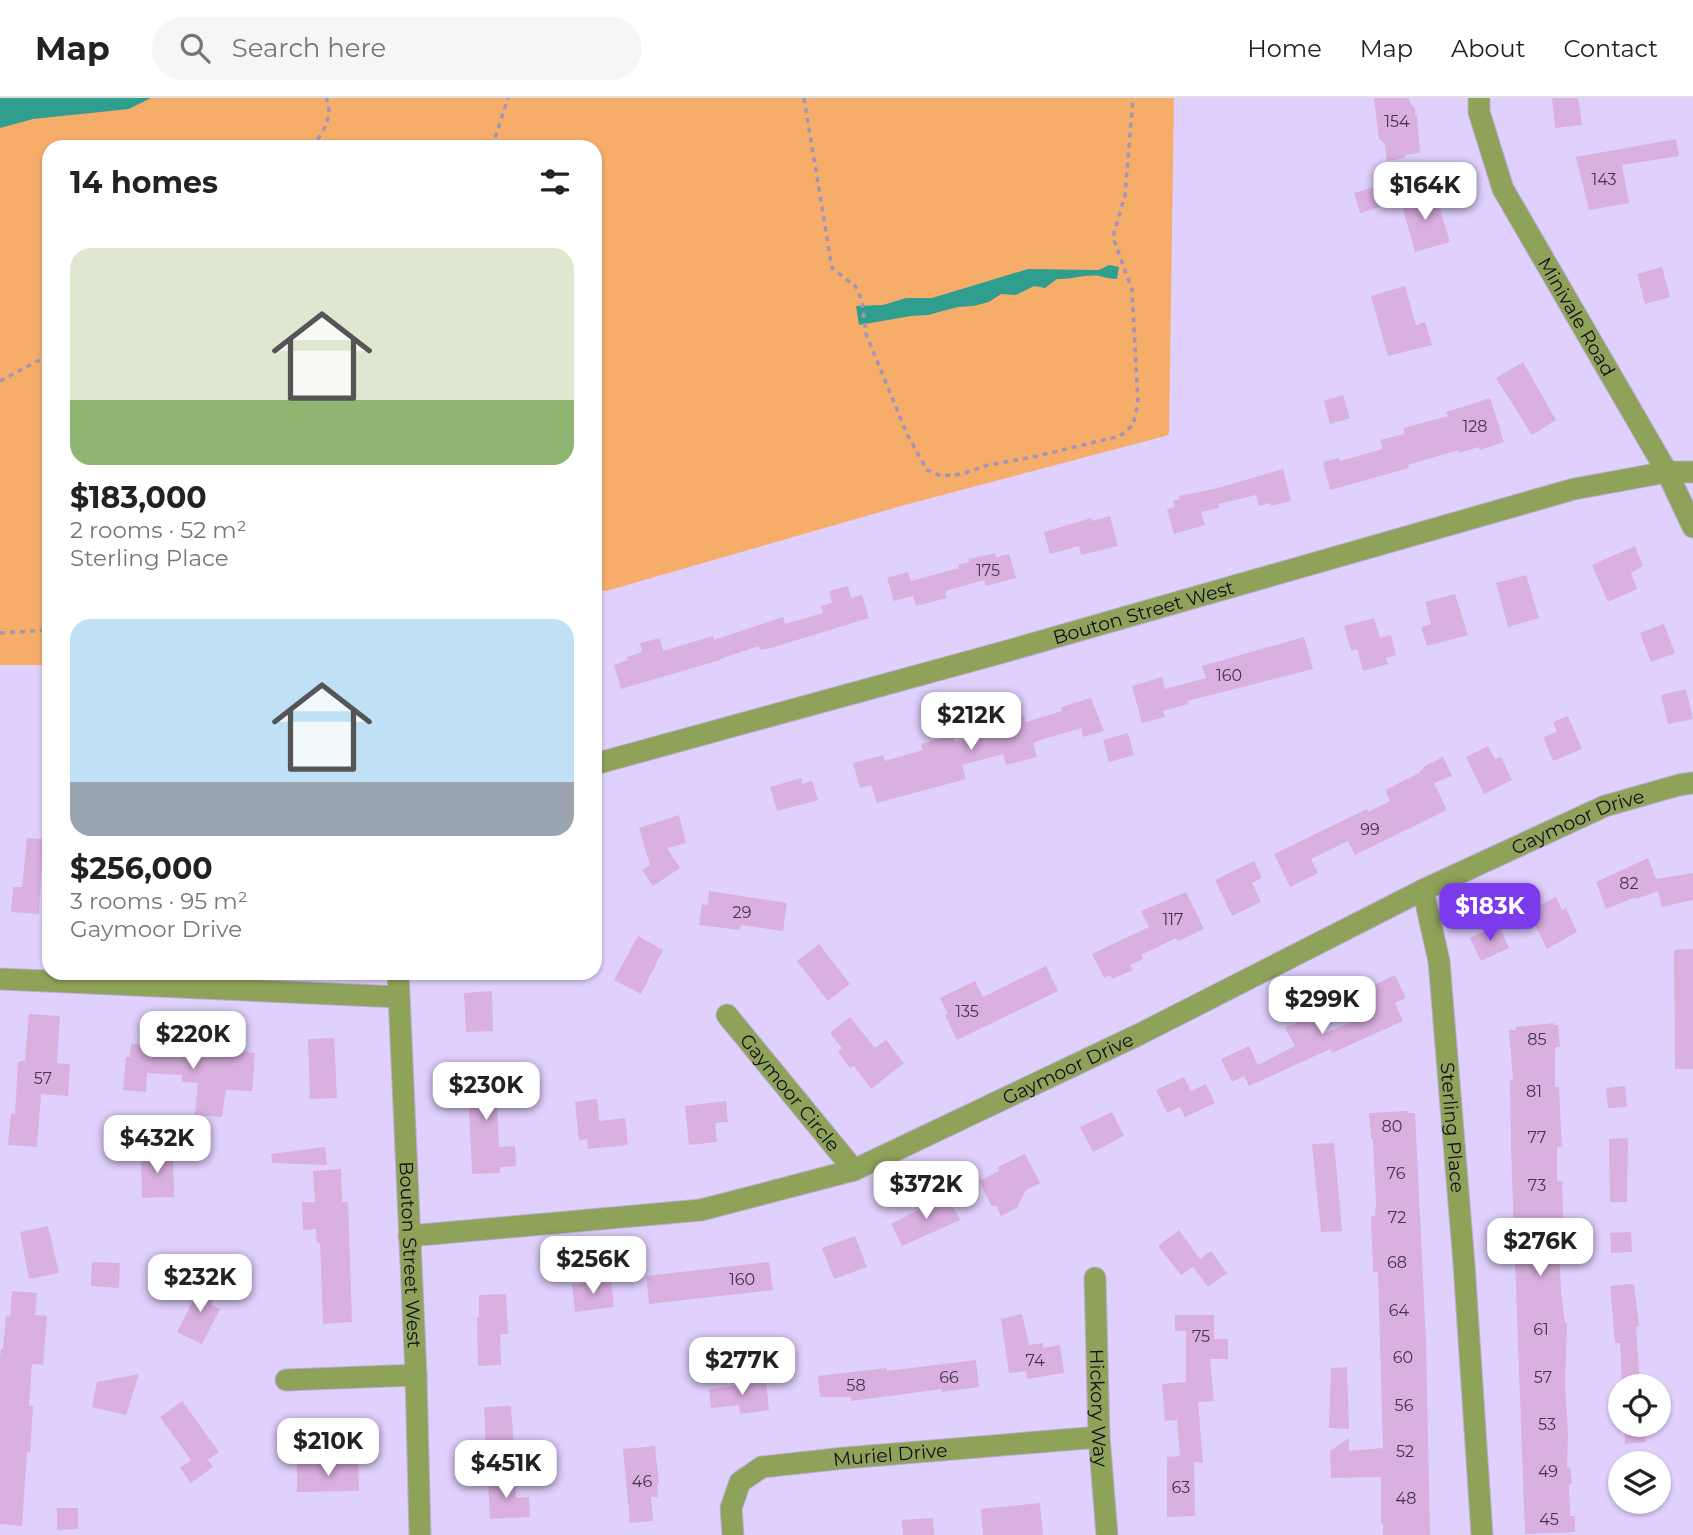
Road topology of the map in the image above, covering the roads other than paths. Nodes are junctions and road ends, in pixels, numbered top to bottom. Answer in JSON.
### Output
{"nodes":[{"id":1,"x":1479,"y":98,"type":"edge"},
{"id":2,"x":1667,"y":472,"type":"junction"},
{"id":3,"x":1693,"y":472,"type":"edge"},
{"id":4,"x":1693,"y":527,"type":"edge"},
{"id":5,"x":602,"y":762,"type":"edge"},
{"id":6,"x":1693,"y":783,"type":"edge"},
{"id":7,"x":1423,"y":890,"type":"junction"},
{"id":8,"x":0,"y":979,"type":"edge"},
{"id":9,"x":398,"y":980,"type":"edge"},
{"id":10,"x":398,"y":998,"type":"junction"},
{"id":11,"x":727,"y":1015,"type":"dead end"},
{"id":12,"x":853,"y":1170,"type":"junction"},
{"id":13,"x":409,"y":1236,"type":"junction"},
{"id":14,"x":1095,"y":1278,"type":"dead end"},
{"id":15,"x":416,"y":1375,"type":"junction"},
{"id":16,"x":286,"y":1380,"type":"dead end"},
{"id":17,"x":1099,"y":1437,"type":"junction"},
{"id":18,"x":420,"y":1535,"type":"edge"},
{"id":19,"x":733,"y":1535,"type":"edge"},
{"id":20,"x":1107,"y":1535,"type":"edge"},
{"id":21,"x":1482,"y":1535,"type":"edge"}],
"edges":[{"from":1,"to":2,"type":"street","name":"Minivale Road"},
{"from":2,"to":3,"type":"street","name":"Bouton Street West"},
{"from":2,"to":4,"type":"street","name":"Minivale Road"},
{"from":2,"to":5,"type":"street","name":"Bouton Street West"},
{"from":6,"to":7,"type":"street","name":"Gaymoor Drive"},
{"from":7,"to":12,"type":"street","name":"Gaymoor Drive"},
{"from":7,"to":21,"type":"street","name":"Sterling Place"},
{"from":8,"to":10,"type":"street"},
{"from":9,"to":10,"type":"street","name":"Bouton Street West"},
{"from":10,"to":13,"type":"street","name":"Bouton Street West"},
{"from":11,"to":12,"type":"street","name":"Gaymoor Circle"},
{"from":12,"to":13,"type":"street","name":"Gaymoor Drive"},
{"from":13,"to":15,"type":"street","name":"Bouton Street West"},
{"from":14,"to":17,"type":"street","name":"Hickory Way"},
{"from":15,"to":16,"type":"street"},
{"from":15,"to":18,"type":"street","name":"Bouton Street West"},
{"from":17,"to":19,"type":"street","name":"Muriel Drive"},
{"from":17,"to":20,"type":"street","name":"Hickory Way"}]}
